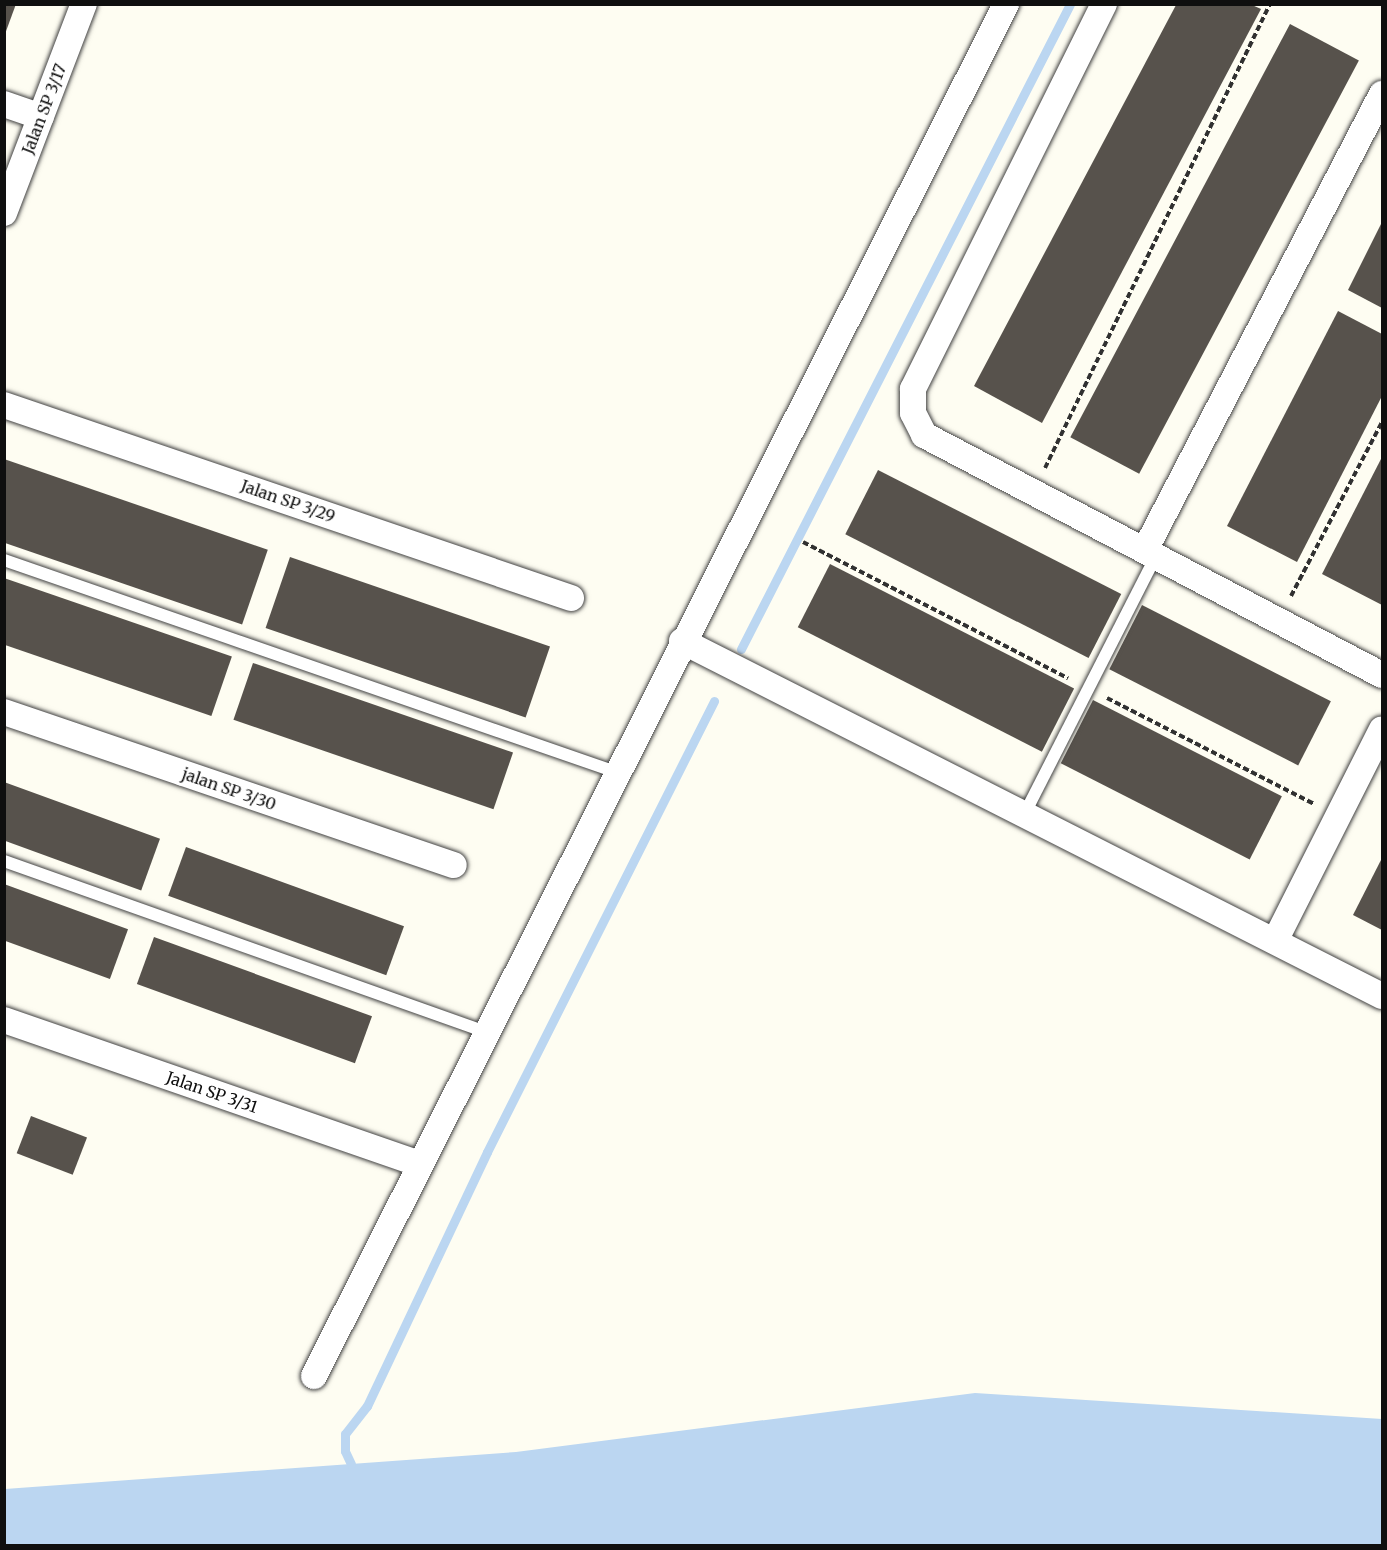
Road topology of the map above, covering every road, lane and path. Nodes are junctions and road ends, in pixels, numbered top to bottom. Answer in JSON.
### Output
{"nodes":[{"id":1,"x":84,"y":4,"type":"edge"},
{"id":2,"x":1006,"y":4,"type":"edge"},
{"id":3,"x":1104,"y":4,"type":"edge"},
{"id":4,"x":1270,"y":4,"type":"edge"},
{"id":5,"x":1383,"y":94,"type":"edge"},
{"id":6,"x":4,"y":104,"type":"edge"},
{"id":7,"x":41,"y":117,"type":"junction"},
{"id":8,"x":4,"y":213,"type":"edge"},
{"id":9,"x":4,"y":405,"type":"edge"},
{"id":10,"x":1383,"y":422,"type":"edge"},
{"id":11,"x":1034,"y":492,"type":"junction"},
{"id":12,"x":1151,"y":553,"type":"junction"},
{"id":13,"x":4,"y":560,"type":"edge"},
{"id":14,"x":571,"y":598,"type":"dead end"},
{"id":15,"x":1278,"y":620,"type":"junction"},
{"id":16,"x":682,"y":641,"type":"junction"},
{"id":17,"x":1383,"y":675,"type":"edge"},
{"id":18,"x":4,"y":712,"type":"edge"},
{"id":19,"x":1383,"y":729,"type":"edge"},
{"id":20,"x":616,"y":772,"type":"junction"},
{"id":21,"x":1024,"y":815,"type":"junction"},
{"id":22,"x":4,"y":861,"type":"edge"},
{"id":23,"x":454,"y":865,"type":"dead end"},
{"id":24,"x":1275,"y":942,"type":"junction"},
{"id":25,"x":1383,"y":996,"type":"edge"},
{"id":26,"x":4,"y":1020,"type":"edge"},
{"id":27,"x":486,"y":1032,"type":"junction"},
{"id":28,"x":420,"y":1164,"type":"junction"},
{"id":29,"x":314,"y":1376,"type":"dead end"}],
"edges":[{"from":1,"to":7,"type":"street","name":"Jalan SP 3/17"},
{"from":2,"to":16,"type":"street"},
{"from":3,"to":11,"type":"street"},
{"from":4,"to":11,"type":"path"},
{"from":5,"to":12,"type":"street"},
{"from":6,"to":7,"type":"street"},
{"from":7,"to":8,"type":"street","name":"Jalan SP 3/17"},
{"from":9,"to":14,"type":"street","name":"Jalan SP 3/29"},
{"from":10,"to":15,"type":"path"},
{"from":11,"to":12,"type":"street"},
{"from":12,"to":15,"type":"street"},
{"from":12,"to":21,"type":"lane"},
{"from":13,"to":20,"type":"lane"},
{"from":15,"to":17,"type":"street"},
{"from":16,"to":20,"type":"street"},
{"from":16,"to":21,"type":"street"},
{"from":18,"to":23,"type":"street","name":"jalan SP 3/30"},
{"from":19,"to":24,"type":"street"},
{"from":20,"to":27,"type":"street"},
{"from":21,"to":24,"type":"street"},
{"from":22,"to":27,"type":"lane"},
{"from":24,"to":25,"type":"street"},
{"from":26,"to":28,"type":"street","name":"Jalan SP 3/31"},
{"from":27,"to":28,"type":"street"},
{"from":28,"to":29,"type":"street"}]}
